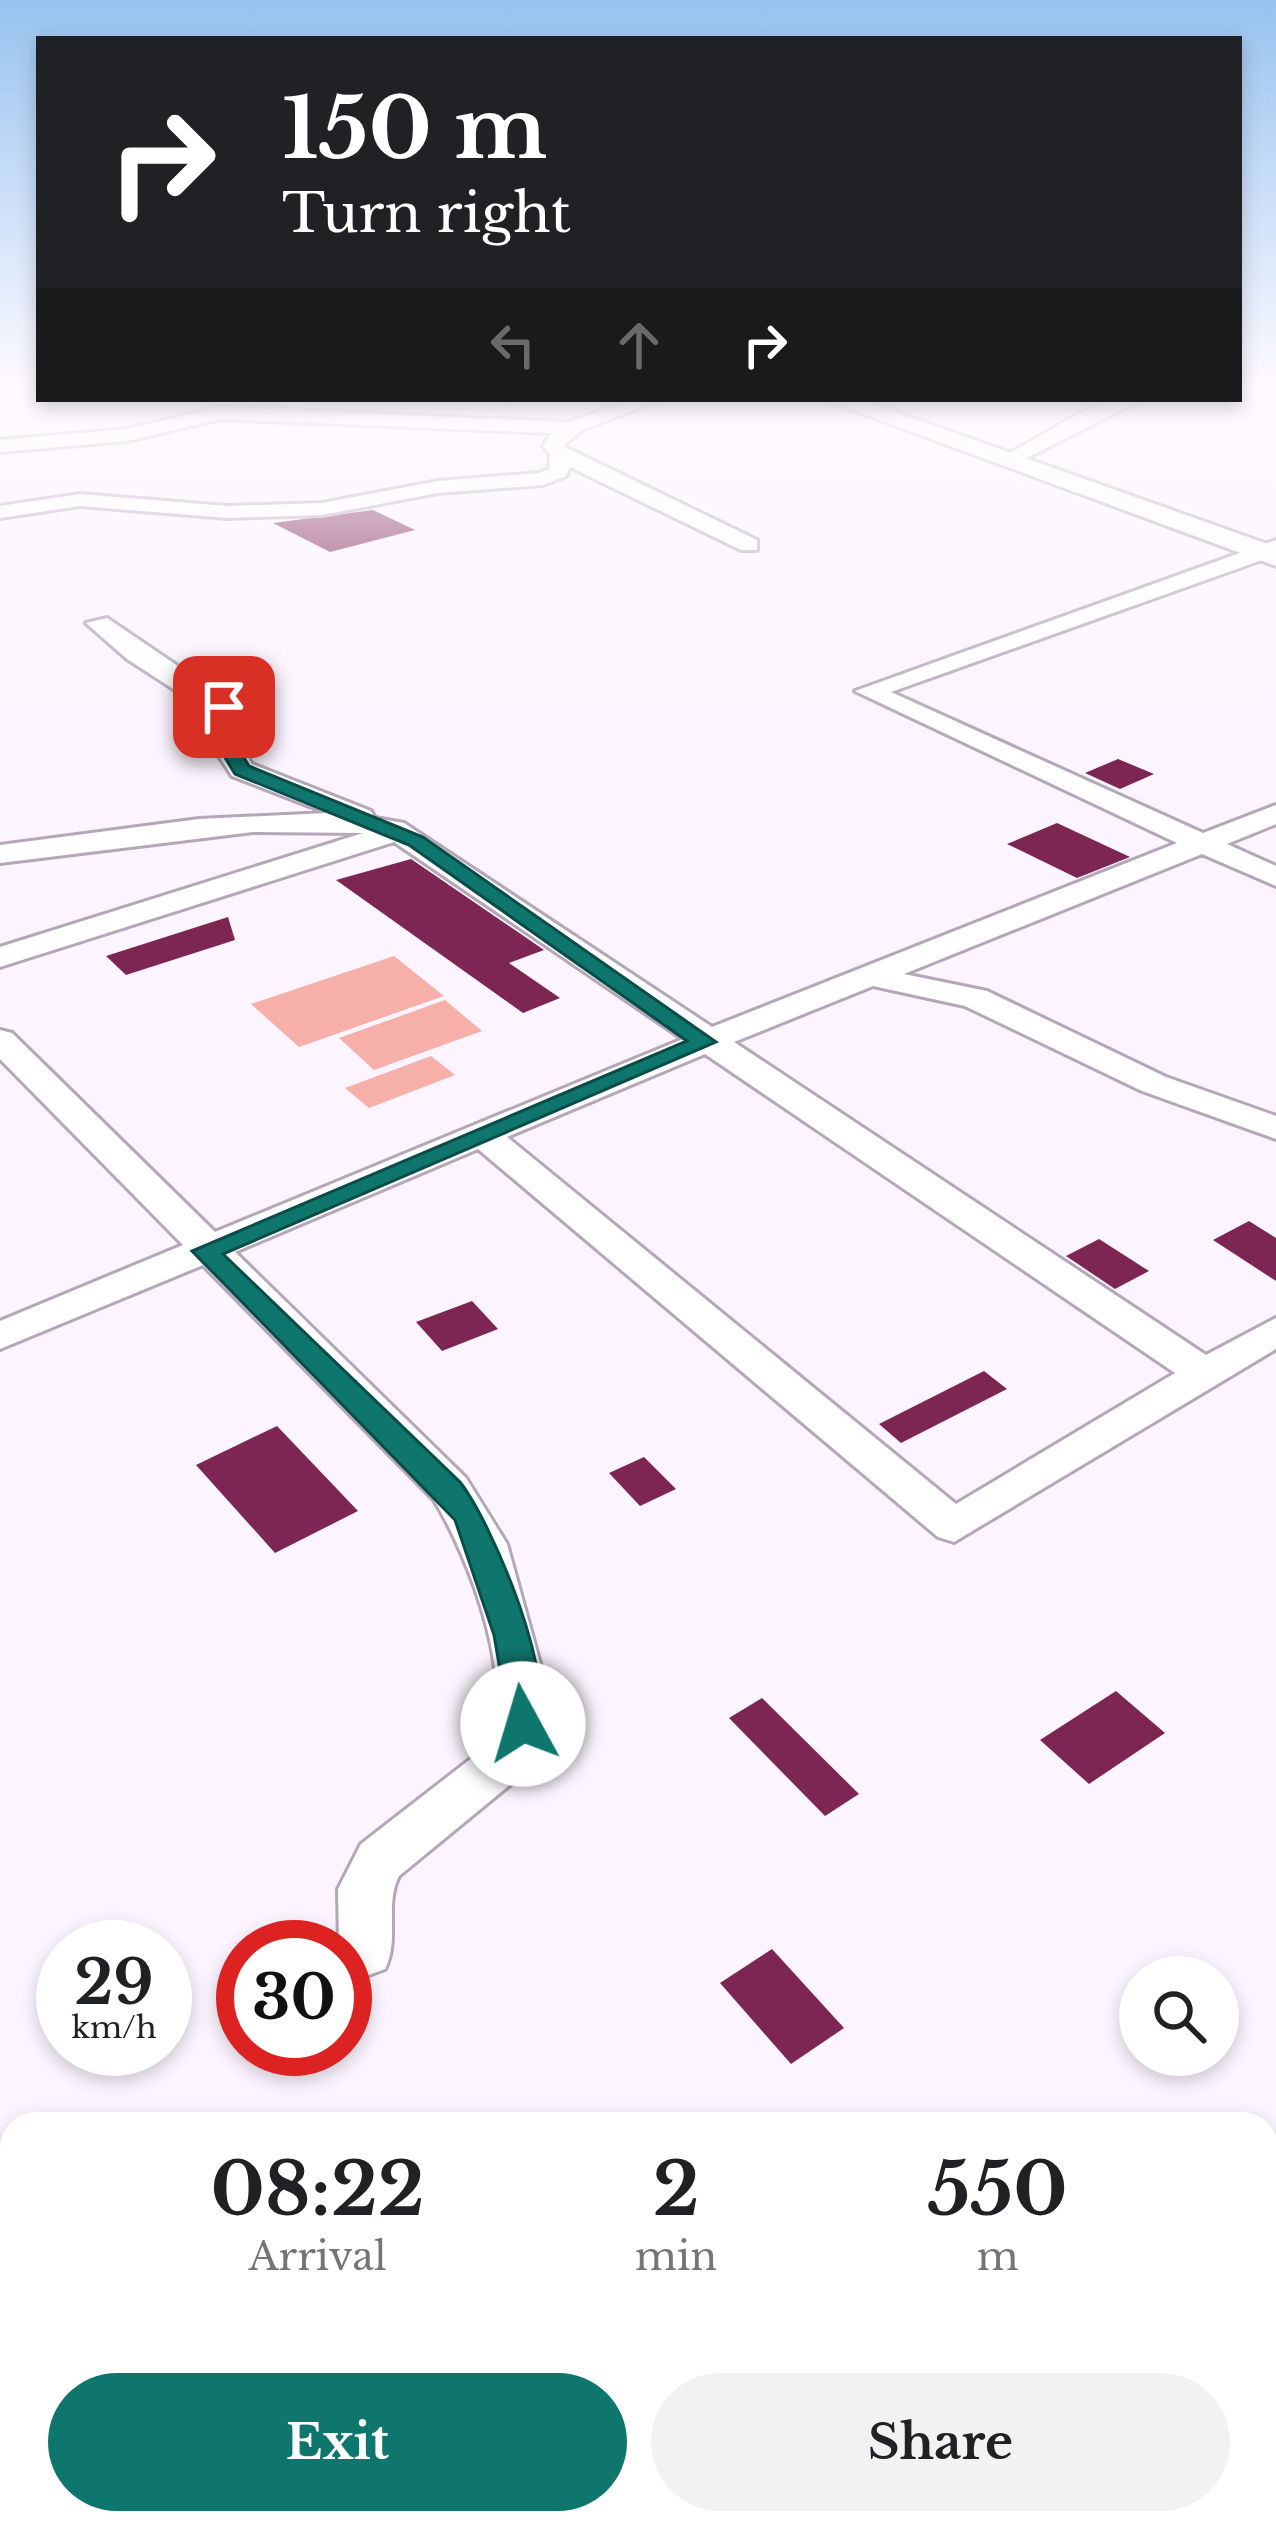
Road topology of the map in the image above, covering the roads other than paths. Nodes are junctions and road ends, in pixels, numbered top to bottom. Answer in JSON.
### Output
{"nodes":[{"id":1,"x":39,"y":506,"type":"edge"},
{"id":2,"x":156,"y":506,"type":"edge"},
{"id":3,"x":343,"y":506,"type":"edge"},
{"id":4,"x":667,"y":506,"type":"edge"},
{"id":5,"x":1140,"y":506,"type":"edge"},
{"id":6,"x":0,"y":512,"type":"edge"},
{"id":7,"x":748,"y":545,"type":"dead end"},
{"id":8,"x":1271,"y":552,"type":"edge"},
{"id":9,"x":98,"y":623,"type":"dead end"},
{"id":10,"x":1276,"y":814,"type":"edge"},
{"id":11,"x":387,"y":828,"type":"junction"},
{"id":12,"x":1207,"y":845,"type":"junction"},
{"id":13,"x":0,"y":854,"type":"edge"},
{"id":14,"x":1276,"y":877,"type":"edge"},
{"id":15,"x":946,"y":949,"type":"junction"},
{"id":16,"x":0,"y":957,"type":"edge"},
{"id":17,"x":871,"y":978,"type":"junction"},
{"id":18,"x":975,"y":998,"type":"junction"},
{"id":19,"x":0,"y":1040,"type":"edge"},
{"id":20,"x":704,"y":1042,"type":"junction"},
{"id":21,"x":1213,"y":1106,"type":"junction"},
{"id":22,"x":1276,"y":1128,"type":"edge"},
{"id":23,"x":483,"y":1135,"type":"junction"},
{"id":24,"x":1276,"y":1155,"type":"edge"},
{"id":25,"x":206,"y":1251,"type":"junction"},
{"id":26,"x":1276,"y":1331,"type":"edge"},
{"id":27,"x":0,"y":1336,"type":"edge"},
{"id":28,"x":1205,"y":1374,"type":"junction"},
{"id":29,"x":365,"y":1920,"type":"edge"}],
"edges":[{"from":1,"to":6,"type":"street"},
{"from":2,"to":3,"type":"street"},
{"from":4,"to":7,"type":"street"},
{"from":5,"to":8,"type":"main road"},
{"from":8,"to":12,"type":"street"},
{"from":9,"to":11,"type":"street"},
{"from":10,"to":12,"type":"street"},
{"from":11,"to":13,"type":"street"},
{"from":11,"to":16,"type":"street"},
{"from":11,"to":20,"type":"street"},
{"from":12,"to":14,"type":"street"},
{"from":12,"to":15,"type":"street"},
{"from":15,"to":17,"type":"street"},
{"from":15,"to":18,"type":"street"},
{"from":17,"to":18,"type":"street"},
{"from":17,"to":20,"type":"street"},
{"from":18,"to":21,"type":"street"},
{"from":19,"to":25,"type":"street"},
{"from":20,"to":23,"type":"street"},
{"from":20,"to":28,"type":"street"},
{"from":21,"to":22,"type":"street"},
{"from":21,"to":24,"type":"street"},
{"from":23,"to":25,"type":"street"},
{"from":23,"to":28,"type":"street"},
{"from":25,"to":27,"type":"street"},
{"from":25,"to":29,"type":"street"},
{"from":26,"to":28,"type":"street"}]}
